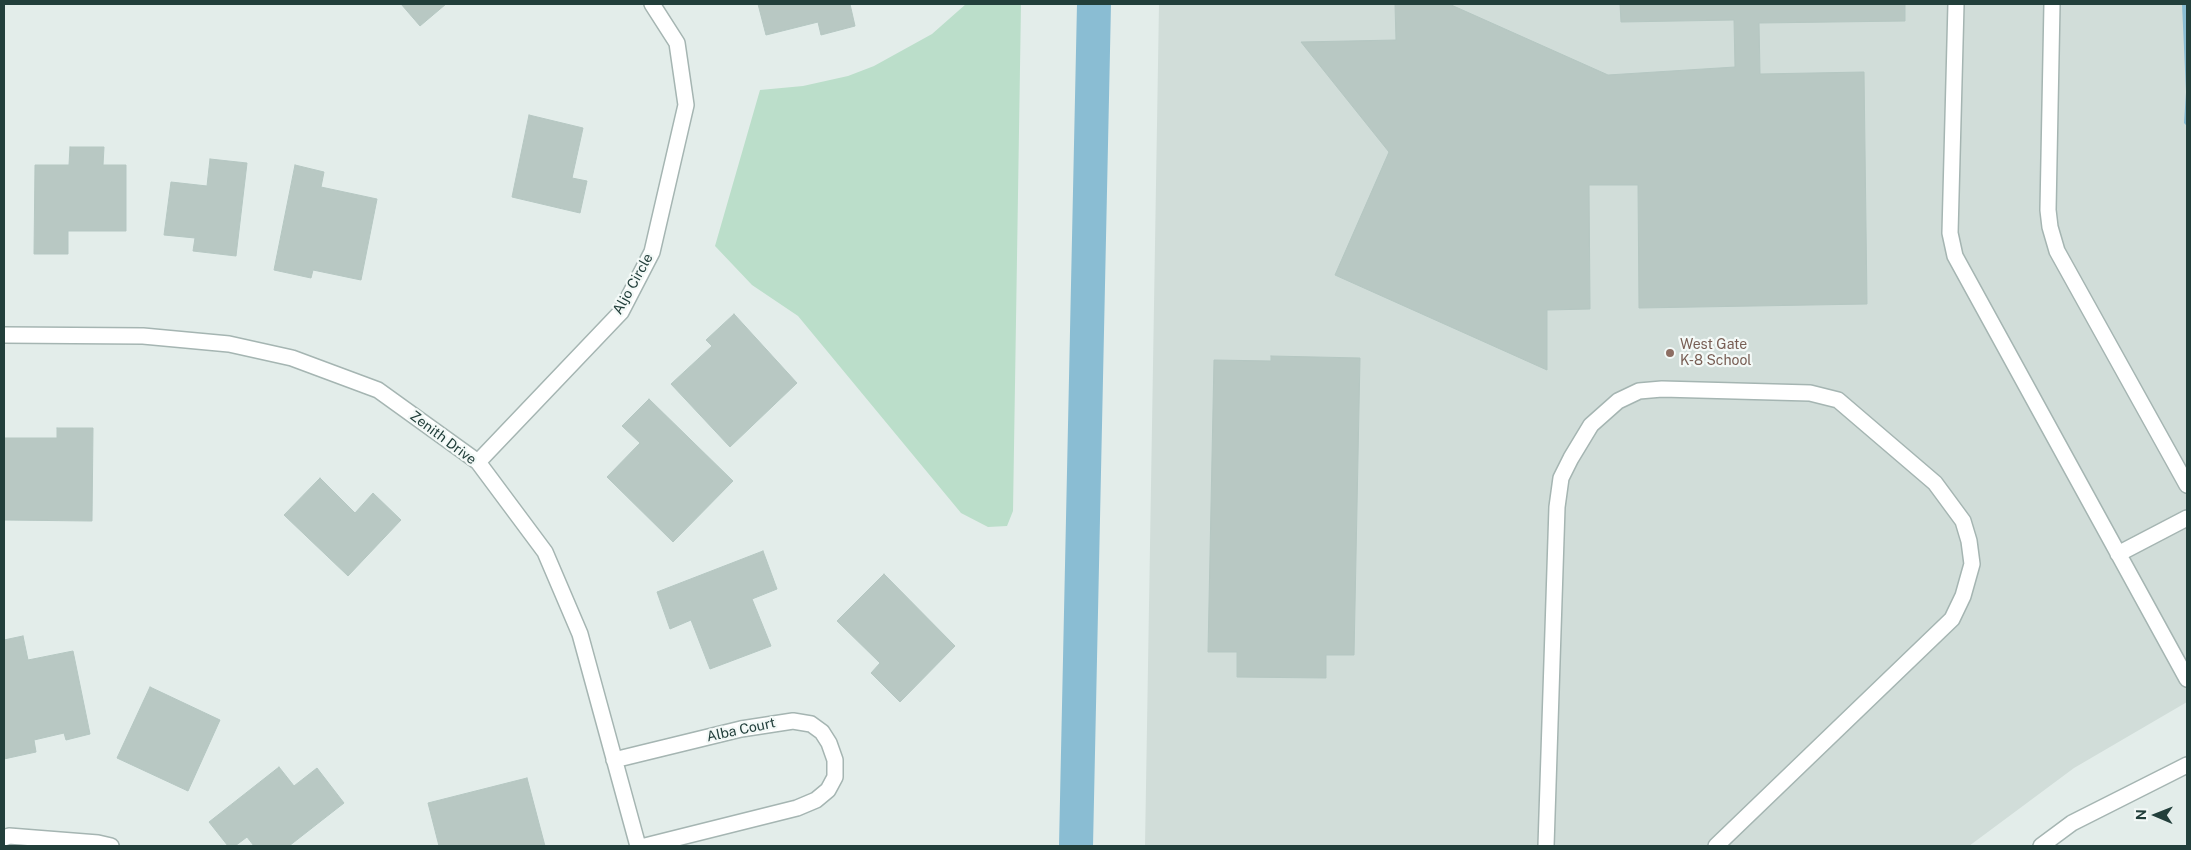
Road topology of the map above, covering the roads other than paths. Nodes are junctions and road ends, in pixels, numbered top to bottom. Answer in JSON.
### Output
{"nodes":[{"id":1,"x":652,"y":4,"type":"edge"},
{"id":2,"x":1956,"y":4,"type":"edge"},
{"id":3,"x":2052,"y":4,"type":"edge"},
{"id":4,"x":4,"y":335,"type":"edge"},
{"id":5,"x":478,"y":462,"type":"junction"},
{"id":6,"x":2187,"y":485,"type":"edge"},
{"id":7,"x":2187,"y":518,"type":"edge"},
{"id":8,"x":2118,"y":554,"type":"junction"},
{"id":9,"x":2187,"y":679,"type":"edge"},
{"id":10,"x":614,"y":760,"type":"junction"},
{"id":11,"x":2187,"y":765,"type":"edge"},
{"id":12,"x":4,"y":838,"type":"edge"},
{"id":13,"x":111,"y":846,"type":"edge"},
{"id":14,"x":638,"y":846,"type":"edge"},
{"id":15,"x":646,"y":846,"type":"edge"},
{"id":16,"x":1546,"y":846,"type":"edge"},
{"id":17,"x":1716,"y":846,"type":"edge"},
{"id":18,"x":2041,"y":846,"type":"edge"}],
"edges":[{"from":1,"to":5,"type":"street","name":"Aljo Circle"},
{"from":2,"to":8,"type":"street"},
{"from":3,"to":6,"type":"street"},
{"from":4,"to":5,"type":"street","name":"Zenith Drive"},
{"from":5,"to":10,"type":"street","name":"Zenith Drive"},
{"from":7,"to":8,"type":"street"},
{"from":8,"to":9,"type":"street"},
{"from":10,"to":14,"type":"street","name":"Zenith Drive"},
{"from":10,"to":15,"type":"street","name":"Alba Court"},
{"from":11,"to":18,"type":"street"},
{"from":12,"to":13,"type":"street"},
{"from":16,"to":17,"type":"street"}]}
